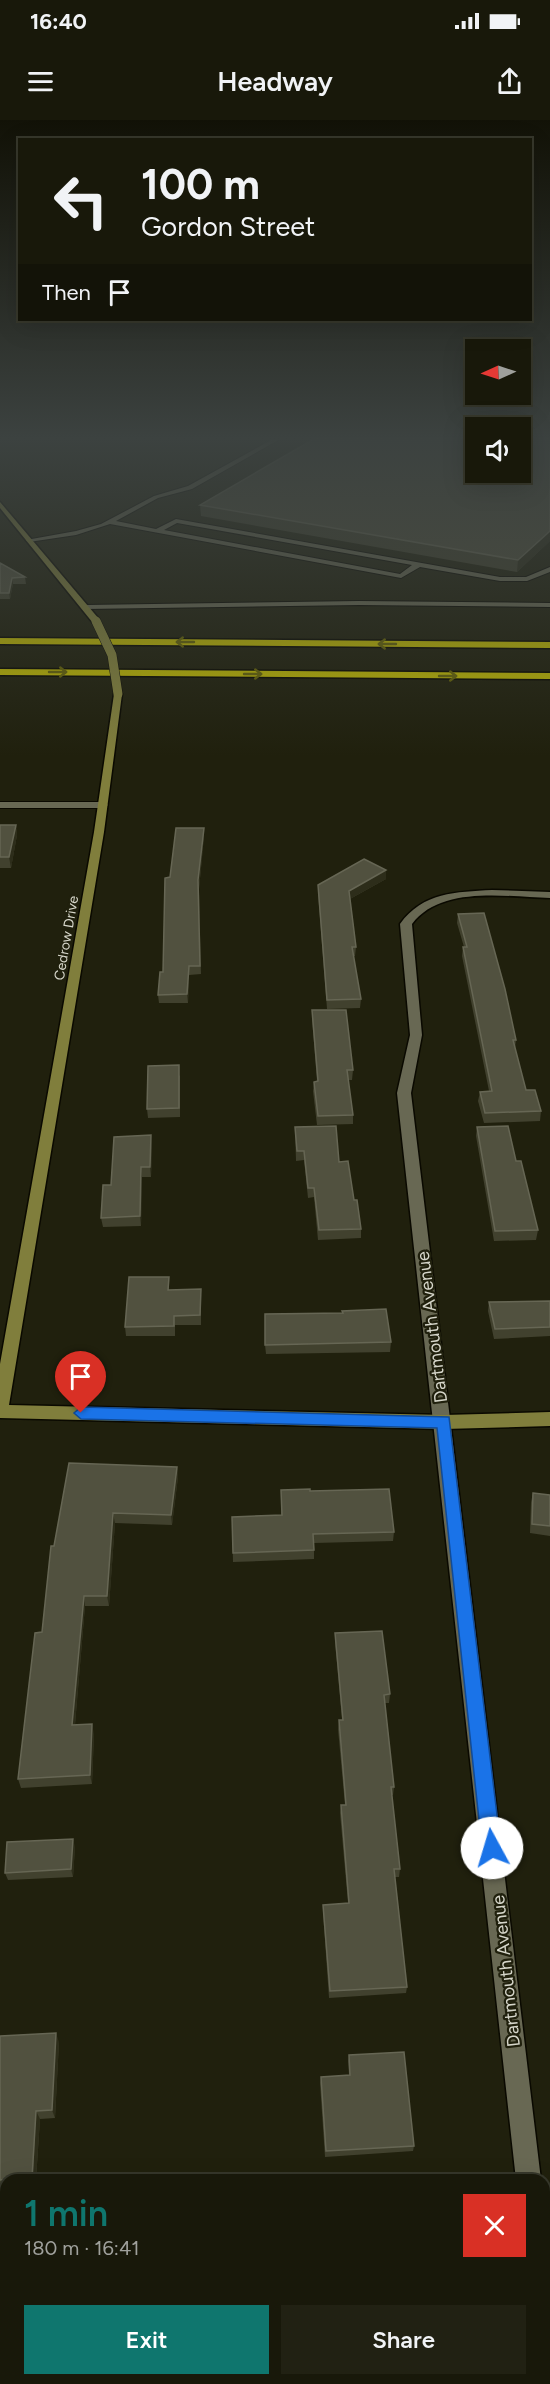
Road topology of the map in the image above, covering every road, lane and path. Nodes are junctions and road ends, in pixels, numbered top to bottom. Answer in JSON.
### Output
{"nodes":[{"id":1,"x":33,"y":545,"type":"edge"},
{"id":2,"x":231,"y":545,"type":"edge"},
{"id":3,"x":310,"y":545,"type":"edge"},
{"id":4,"x":419,"y":564,"type":"junction"},
{"id":5,"x":550,"y":569,"type":"edge"},
{"id":6,"x":550,"y":605,"type":"edge"},
{"id":7,"x":85,"y":607,"type":"junction"},
{"id":8,"x":0,"y":641,"type":"edge"},
{"id":9,"x":550,"y":645,"type":"edge"},
{"id":10,"x":0,"y":672,"type":"edge"},
{"id":11,"x":550,"y":676,"type":"edge"},
{"id":12,"x":0,"y":805,"type":"edge"},
{"id":13,"x":103,"y":805,"type":"junction"},
{"id":14,"x":550,"y":895,"type":"edge"},
{"id":15,"x":0,"y":1411,"type":"edge"},
{"id":16,"x":550,"y":1419,"type":"edge"},
{"id":17,"x":444,"y":1422,"type":"junction"},
{"id":18,"x":528,"y":2174,"type":"edge"}],
"edges":[{"from":1,"to":7,"type":"street","name":"Cedrow Drive"},
{"from":2,"to":4,"type":"lane"},
{"from":3,"to":4,"type":"lane"},
{"from":4,"to":5,"type":"lane"},
{"from":6,"to":7,"type":"lane"},
{"from":7,"to":13,"type":"street","name":"Cedrow Drive","bridge":true},
{"from":9,"to":8,"type":"highway","one_way":true},
{"from":10,"to":11,"type":"highway","one_way":true},
{"from":12,"to":13,"type":"lane"},
{"from":13,"to":15,"type":"street","name":"Cedrow Drive"},
{"from":14,"to":17,"type":"street","name":"Dartmouth Avenue"},
{"from":15,"to":17,"type":"street"},
{"from":16,"to":17,"type":"street"},
{"from":17,"to":18,"type":"street","name":"Dartmouth Avenue"}]}
